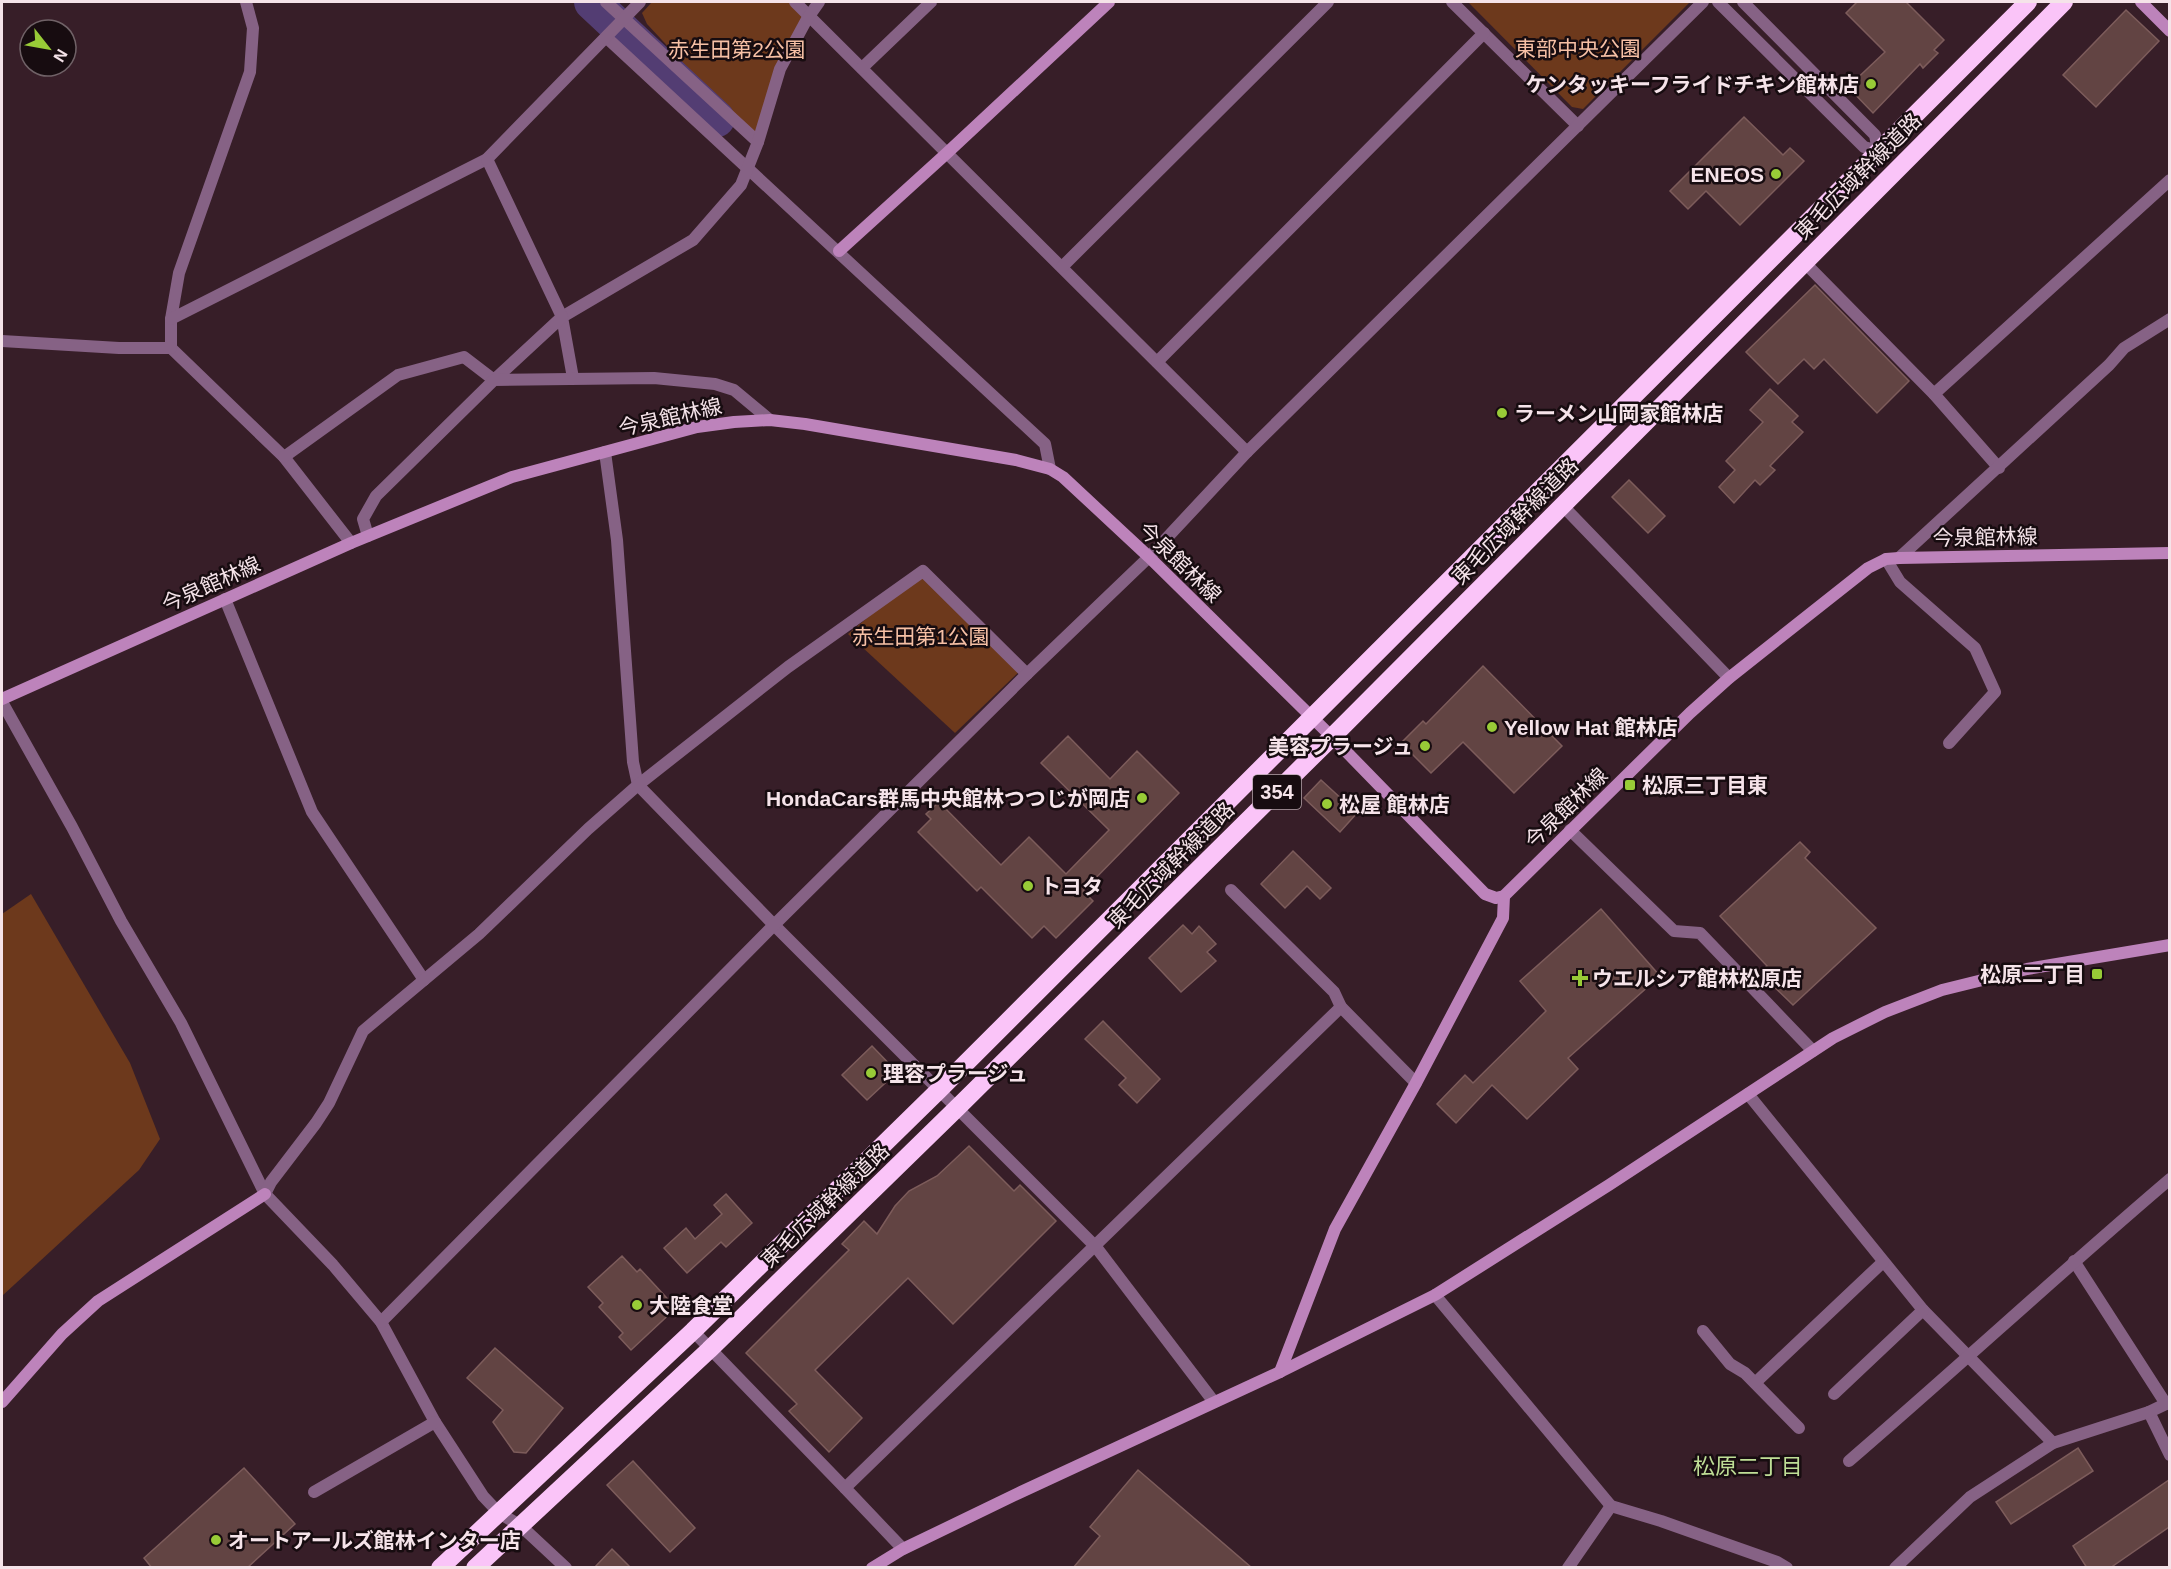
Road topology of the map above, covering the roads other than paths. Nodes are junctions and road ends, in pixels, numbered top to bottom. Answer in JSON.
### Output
{"nodes":[{"id":1,"x":246,"y":2,"type":"edge"},
{"id":2,"x":606,"y":2,"type":"edge"},
{"id":3,"x":640,"y":2,"type":"edge"},
{"id":4,"x":795,"y":2,"type":"edge"},
{"id":5,"x":819,"y":2,"type":"edge"},
{"id":6,"x":931,"y":2,"type":"edge"},
{"id":7,"x":1109,"y":2,"type":"edge"},
{"id":8,"x":1328,"y":2,"type":"edge"},
{"id":9,"x":1452,"y":2,"type":"edge"},
{"id":10,"x":1703,"y":2,"type":"edge"},
{"id":11,"x":1718,"y":2,"type":"edge"},
{"id":12,"x":1743,"y":2,"type":"edge"},
{"id":13,"x":2028,"y":2,"type":"edge"},
{"id":14,"x":2064,"y":2,"type":"edge"},
{"id":15,"x":2141,"y":2,"type":"edge"},
{"id":16,"x":809,"y":15,"type":"junction"},
{"id":17,"x":623,"y":18,"type":"junction"},
{"id":18,"x":2169,"y":31,"type":"edge"},
{"id":19,"x":1484,"y":33,"type":"junction"},
{"id":20,"x":607,"y":38,"type":"junction"},
{"id":21,"x":862,"y":68,"type":"junction"},
{"id":22,"x":1578,"y":126,"type":"junction"},
{"id":23,"x":758,"y":142,"type":"junction"},
{"id":24,"x":1878,"y":151,"type":"junction"},
{"id":25,"x":947,"y":153,"type":"junction"},
{"id":26,"x":487,"y":159,"type":"junction"},
{"id":27,"x":748,"y":167,"type":"junction"},
{"id":28,"x":2169,"y":180,"type":"edge"},
{"id":29,"x":839,"y":251,"type":"junction"},
{"id":30,"x":1804,"y":262,"type":"junction"},
{"id":31,"x":1062,"y":267,"type":"junction"},
{"id":32,"x":562,"y":317,"type":"junction"},
{"id":33,"x":171,"y":319,"type":"junction"},
{"id":34,"x":2169,"y":319,"type":"edge"},
{"id":35,"x":2,"y":341,"type":"edge"},
{"id":36,"x":171,"y":348,"type":"junction"},
{"id":37,"x":1157,"y":362,"type":"junction"},
{"id":38,"x":573,"y":378,"type":"junction"},
{"id":39,"x":494,"y":380,"type":"junction"},
{"id":40,"x":1934,"y":394,"type":"junction"},
{"id":41,"x":770,"y":420,"type":"junction"},
{"id":42,"x":605,"y":452,"type":"junction"},
{"id":43,"x":1247,"y":452,"type":"junction"},
{"id":44,"x":284,"y":457,"type":"junction"},
{"id":45,"x":1999,"y":468,"type":"junction"},
{"id":46,"x":1050,"y":469,"type":"junction"},
{"id":47,"x":1562,"y":505,"type":"junction"},
{"id":48,"x":368,"y":536,"type":"junction"},
{"id":49,"x":351,"y":543,"type":"junction"},
{"id":50,"x":2169,"y":553,"type":"edge"},
{"id":51,"x":1149,"y":557,"type":"junction"},
{"id":52,"x":1899,"y":558,"type":"junction"},
{"id":53,"x":1886,"y":559,"type":"junction"},
{"id":54,"x":225,"y":599,"type":"junction"},
{"id":55,"x":1027,"y":674,"type":"junction"},
{"id":56,"x":1729,"y":678,"type":"junction"},
{"id":57,"x":2,"y":701,"type":"edge"},
{"id":58,"x":1311,"y":717,"type":"junction"},
{"id":59,"x":1332,"y":737,"type":"junction"},
{"id":60,"x":1949,"y":743,"type":"dead end"},
{"id":61,"x":638,"y":785,"type":"junction"},
{"id":62,"x":1570,"y":830,"type":"junction"},
{"id":63,"x":1231,"y":890,"type":"dead end"},
{"id":64,"x":1504,"y":896,"type":"junction"},
{"id":65,"x":774,"y":925,"type":"junction"},
{"id":66,"x":2169,"y":945,"type":"edge"},
{"id":67,"x":424,"y":980,"type":"junction"},
{"id":68,"x":1341,"y":1007,"type":"junction"},
{"id":69,"x":1813,"y":1051,"type":"junction"},
{"id":70,"x":1416,"y":1083,"type":"junction"},
{"id":71,"x":939,"y":1090,"type":"junction"},
{"id":72,"x":1748,"y":1094,"type":"junction"},
{"id":73,"x":957,"y":1108,"type":"junction"},
{"id":74,"x":2169,"y":1179,"type":"edge"},
{"id":75,"x":265,"y":1194,"type":"junction"},
{"id":76,"x":1096,"y":1246,"type":"junction"},
{"id":77,"x":2074,"y":1261,"type":"junction"},
{"id":78,"x":1883,"y":1262,"type":"junction"},
{"id":79,"x":1435,"y":1295,"type":"junction"},
{"id":80,"x":1923,"y":1310,"type":"junction"},
{"id":81,"x":381,"y":1322,"type":"junction"},
{"id":82,"x":693,"y":1331,"type":"junction"},
{"id":83,"x":1703,"y":1331,"type":"dead end"},
{"id":84,"x":710,"y":1350,"type":"junction"},
{"id":85,"x":1968,"y":1358,"type":"junction"},
{"id":86,"x":1280,"y":1372,"type":"junction"},
{"id":87,"x":1755,"y":1383,"type":"junction"},
{"id":88,"x":1834,"y":1394,"type":"dead end"},
{"id":89,"x":2,"y":1402,"type":"edge"},
{"id":90,"x":1214,"y":1402,"type":"junction"},
{"id":91,"x":2168,"y":1403,"type":"edge"},
{"id":92,"x":2149,"y":1412,"type":"junction"},
{"id":93,"x":435,"y":1422,"type":"junction"},
{"id":94,"x":1799,"y":1428,"type":"dead end"},
{"id":95,"x":2053,"y":1443,"type":"junction"},
{"id":96,"x":2169,"y":1455,"type":"edge"},
{"id":97,"x":1849,"y":1461,"type":"dead end"},
{"id":98,"x":845,"y":1488,"type":"junction"},
{"id":99,"x":314,"y":1492,"type":"dead end"},
{"id":100,"x":1611,"y":1506,"type":"junction"},
{"id":101,"x":499,"y":1513,"type":"junction"},
{"id":102,"x":521,"y":1526,"type":"junction"},
{"id":103,"x":903,"y":1549,"type":"junction"},
{"id":104,"x":440,"y":1568,"type":"edge"},
{"id":105,"x":475,"y":1568,"type":"edge"},
{"id":106,"x":566,"y":1568,"type":"edge"},
{"id":107,"x":872,"y":1568,"type":"edge"},
{"id":108,"x":1568,"y":1568,"type":"edge"},
{"id":109,"x":1786,"y":1568,"type":"edge"},
{"id":110,"x":1895,"y":1568,"type":"edge"}],
"edges":[{"from":1,"to":33,"type":"street"},
{"from":2,"to":17,"type":"street"},
{"from":3,"to":17,"type":"street"},
{"from":4,"to":16,"type":"street"},
{"from":5,"to":16,"type":"street"},
{"from":6,"to":21,"type":"street"},
{"from":7,"to":25,"type":"street"},
{"from":8,"to":31,"type":"street"},
{"from":9,"to":19,"type":"street"},
{"from":10,"to":22,"type":"street"},
{"from":11,"to":24,"type":"street"},
{"from":12,"to":24,"type":"street"},
{"from":13,"to":24,"type":"highway","name":"東毛広域幹線道路","number":"354"},
{"from":14,"to":30,"type":"highway","name":"東毛広域幹線道路","number":"354"},
{"from":15,"to":18,"type":"street"},
{"from":16,"to":21,"type":"street"},
{"from":16,"to":23,"type":"street"},
{"from":17,"to":20,"type":"street"},
{"from":17,"to":23,"type":"street"},
{"from":19,"to":22,"type":"street"},
{"from":19,"to":37,"type":"street"},
{"from":20,"to":26,"type":"street"},
{"from":20,"to":27,"type":"street"},
{"from":21,"to":25,"type":"street"},
{"from":22,"to":43,"type":"street"},
{"from":23,"to":27,"type":"street"},
{"from":24,"to":58,"type":"highway","name":"東毛広域幹線道路","number":"354"},
{"from":25,"to":29,"type":"street"},
{"from":25,"to":31,"type":"street"},
{"from":26,"to":32,"type":"street"},
{"from":26,"to":33,"type":"street"},
{"from":27,"to":29,"type":"street"},
{"from":27,"to":32,"type":"street"},
{"from":28,"to":40,"type":"street"},
{"from":29,"to":46,"type":"street"},
{"from":30,"to":40,"type":"street"},
{"from":30,"to":47,"type":"highway","name":"東毛広域幹線道路","number":"354"},
{"from":31,"to":37,"type":"street"},
{"from":32,"to":38,"type":"street"},
{"from":32,"to":39,"type":"street"},
{"from":33,"to":36,"type":"street"},
{"from":34,"to":45,"type":"street"},
{"from":35,"to":36,"type":"street"},
{"from":36,"to":44,"type":"street"},
{"from":37,"to":43,"type":"street"},
{"from":38,"to":39,"type":"street"},
{"from":38,"to":41,"type":"street"},
{"from":39,"to":44,"type":"street"},
{"from":39,"to":48,"type":"street"},
{"from":40,"to":45,"type":"street"},
{"from":41,"to":42,"type":"street","name":"今泉館林線"},
{"from":41,"to":46,"type":"street","name":"今泉館林線"},
{"from":42,"to":48,"type":"street","name":"今泉館林線"},
{"from":42,"to":61,"type":"street"},
{"from":43,"to":51,"type":"street"},
{"from":44,"to":49,"type":"street"},
{"from":45,"to":52,"type":"street"},
{"from":46,"to":51,"type":"street","name":"今泉館林線"},
{"from":47,"to":56,"type":"street"},
{"from":47,"to":59,"type":"highway","name":"東毛広域幹線道路","number":"354"},
{"from":48,"to":49,"type":"street","name":"今泉館林線"},
{"from":49,"to":54,"type":"street","name":"今泉館林線"},
{"from":50,"to":52,"type":"street","name":"今泉館林線"},
{"from":51,"to":55,"type":"street"},
{"from":51,"to":58,"type":"street","name":"今泉館林線"},
{"from":52,"to":53,"type":"street","name":"今泉館林線"},
{"from":53,"to":56,"type":"street","name":"今泉館林線"},
{"from":53,"to":60,"type":"street"},
{"from":54,"to":57,"type":"street","name":"今泉館林線"},
{"from":54,"to":67,"type":"street"},
{"from":55,"to":61,"type":"street"},
{"from":55,"to":65,"type":"street"},
{"from":56,"to":62,"type":"street","name":"今泉館林線"},
{"from":57,"to":75,"type":"street"},
{"from":58,"to":59,"type":"street","name":"今泉館林線"},
{"from":58,"to":71,"type":"highway","name":"東毛広域幹線道路","number":"354"},
{"from":59,"to":64,"type":"street","name":"今泉館林線"},
{"from":59,"to":73,"type":"highway","name":"東毛広域幹線道路","number":"354"},
{"from":61,"to":65,"type":"street"},
{"from":61,"to":67,"type":"street"},
{"from":62,"to":64,"type":"street","name":"今泉館林線"},
{"from":62,"to":69,"type":"street"},
{"from":63,"to":68,"type":"street"},
{"from":64,"to":70,"type":"street"},
{"from":65,"to":71,"type":"street"},
{"from":65,"to":81,"type":"street"},
{"from":66,"to":69,"type":"street"},
{"from":67,"to":75,"type":"street"},
{"from":68,"to":70,"type":"street"},
{"from":68,"to":76,"type":"street"},
{"from":69,"to":72,"type":"street"},
{"from":70,"to":86,"type":"street"},
{"from":71,"to":73,"type":"street"},
{"from":71,"to":82,"type":"highway","name":"東毛広域幹線道路","number":"354"},
{"from":72,"to":78,"type":"street"},
{"from":72,"to":79,"type":"street"},
{"from":73,"to":76,"type":"street"},
{"from":73,"to":84,"type":"highway","name":"東毛広域幹線道路","number":"354"},
{"from":74,"to":77,"type":"street"},
{"from":75,"to":81,"type":"street"},
{"from":75,"to":89,"type":"street"},
{"from":76,"to":90,"type":"street"},
{"from":76,"to":98,"type":"street"},
{"from":77,"to":85,"type":"street"},
{"from":77,"to":91,"type":"street"},
{"from":78,"to":80,"type":"street"},
{"from":78,"to":87,"type":"street"},
{"from":79,"to":86,"type":"street"},
{"from":79,"to":100,"type":"street"},
{"from":80,"to":85,"type":"street"},
{"from":80,"to":88,"type":"street"},
{"from":81,"to":93,"type":"street"},
{"from":82,"to":84,"type":"street"},
{"from":82,"to":101,"type":"highway","name":"東毛広域幹線道路","number":"354"},
{"from":83,"to":87,"type":"street"},
{"from":84,"to":98,"type":"street"},
{"from":84,"to":102,"type":"highway","name":"東毛広域幹線道路","number":"354"},
{"from":85,"to":95,"type":"street"},
{"from":85,"to":97,"type":"street"},
{"from":86,"to":90,"type":"street"},
{"from":87,"to":94,"type":"street"},
{"from":90,"to":103,"type":"street"},
{"from":91,"to":92,"type":"street"},
{"from":92,"to":95,"type":"street"},
{"from":92,"to":96,"type":"street"},
{"from":93,"to":99,"type":"street"},
{"from":93,"to":101,"type":"street"},
{"from":95,"to":110,"type":"street"},
{"from":98,"to":103,"type":"street"},
{"from":100,"to":108,"type":"street"},
{"from":100,"to":109,"type":"street"},
{"from":101,"to":102,"type":"street"},
{"from":101,"to":104,"type":"highway","name":"東毛広域幹線道路","number":"354"},
{"from":102,"to":105,"type":"highway","name":"東毛広域幹線道路","number":"354"},
{"from":102,"to":106,"type":"street"},
{"from":103,"to":107,"type":"street"}]}
